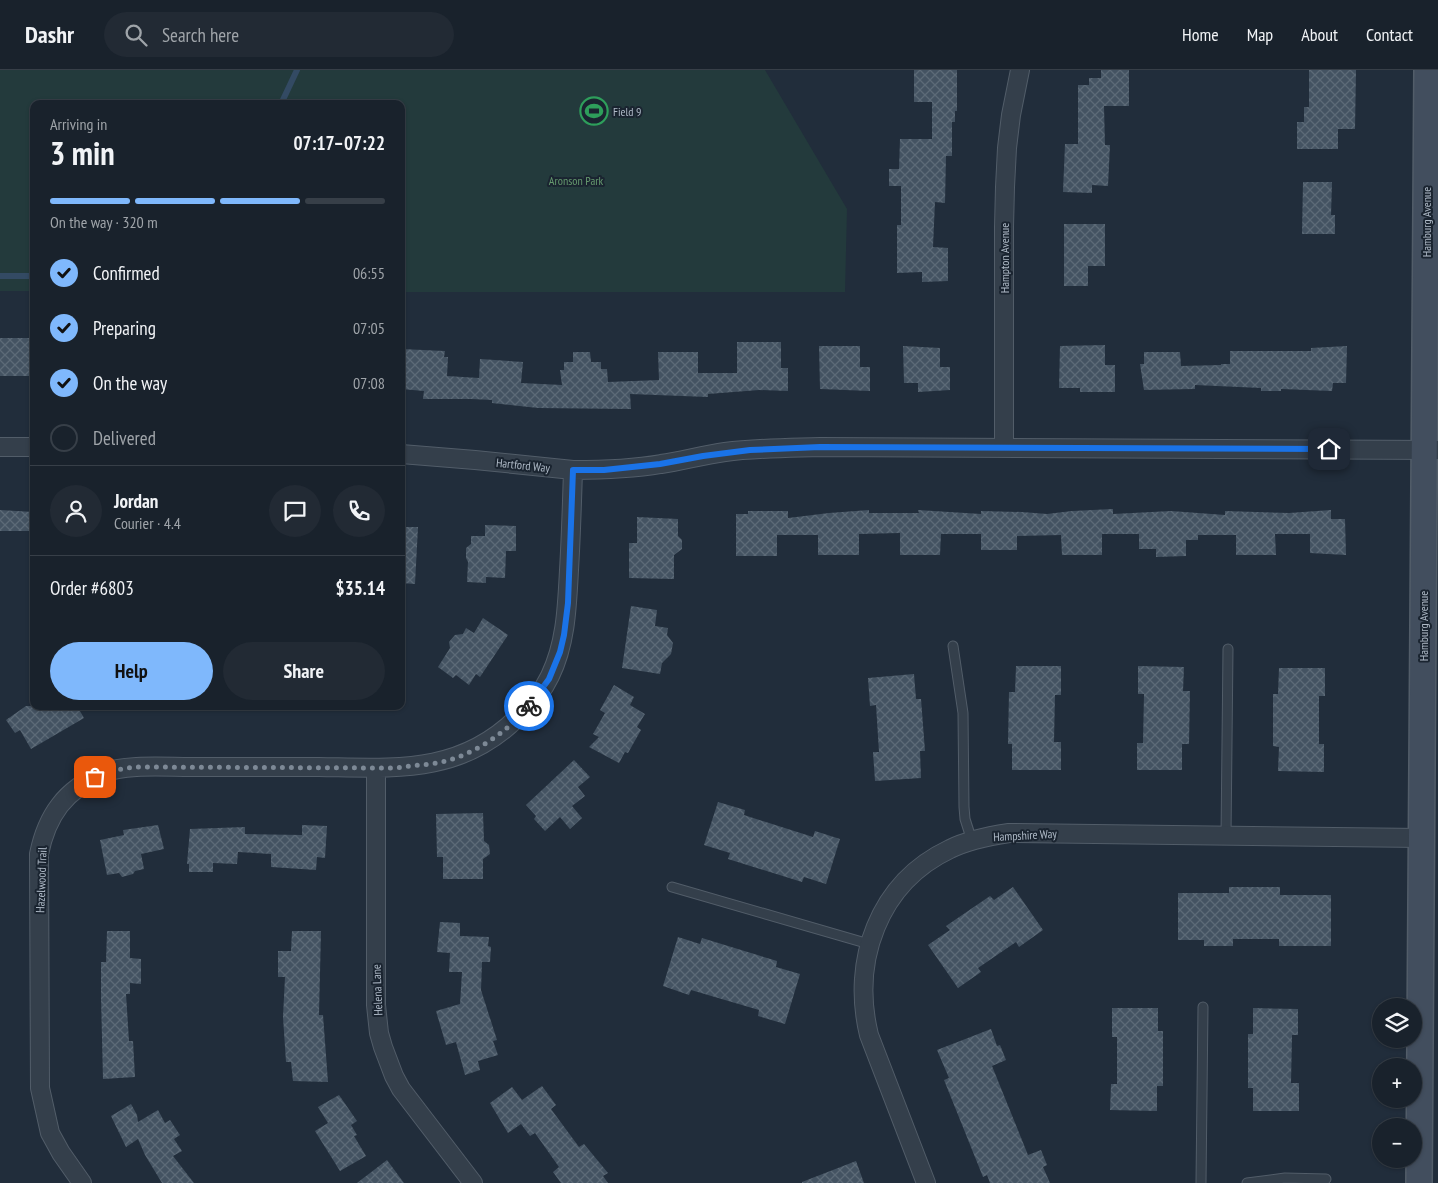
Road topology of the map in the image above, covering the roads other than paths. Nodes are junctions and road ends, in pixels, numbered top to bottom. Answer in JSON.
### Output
{"nodes":[{"id":1,"x":1020,"y":70,"type":"edge"},
{"id":2,"x":1427,"y":70,"type":"edge"},
{"id":3,"x":30,"y":447,"type":"edge"},
{"id":4,"x":0,"y":448,"type":"edge"},
{"id":5,"x":1004,"y":448,"type":"junction"},
{"id":6,"x":1431,"y":450,"type":"edge"},
{"id":7,"x":405,"y":454,"type":"edge"},
{"id":8,"x":573,"y":470,"type":"junction"},
{"id":9,"x":953,"y":646,"type":"dead end"},
{"id":10,"x":1228,"y":649,"type":"dead end"},
{"id":11,"x":376,"y":768,"type":"junction"},
{"id":12,"x":1226,"y":836,"type":"junction"},
{"id":13,"x":1421,"y":838,"type":"junction"},
{"id":14,"x":972,"y":841,"type":"junction"},
{"id":15,"x":672,"y":887,"type":"dead end"},
{"id":16,"x":869,"y":944,"type":"junction"},
{"id":17,"x":1203,"y":1007,"type":"dead end"},
{"id":18,"x":1326,"y":1179,"type":"dead end"},
{"id":19,"x":82,"y":1183,"type":"edge"},
{"id":20,"x":473,"y":1183,"type":"edge"},
{"id":21,"x":926,"y":1183,"type":"edge"},
{"id":22,"x":1200,"y":1183,"type":"edge"},
{"id":23,"x":1247,"y":1183,"type":"edge"},
{"id":24,"x":1419,"y":1183,"type":"edge"}],
"edges":[{"from":1,"to":5,"type":"street","name":"Hampton Avenue"},
{"from":2,"to":6,"type":"street","name":"Hamburg Avenue"},
{"from":3,"to":4,"type":"street"},
{"from":5,"to":6,"type":"street","name":"Hartford Way"},
{"from":5,"to":8,"type":"street","name":"Hartford Way"},
{"from":6,"to":13,"type":"street","name":"Hamburg Avenue"},
{"from":7,"to":8,"type":"street","name":"Hartford Way"},
{"from":8,"to":11,"type":"street","name":"Hazelwood Trail"},
{"from":9,"to":14,"type":"lane"},
{"from":10,"to":12,"type":"lane"},
{"from":11,"to":19,"type":"street","name":"Hazelwood Trail"},
{"from":11,"to":20,"type":"street","name":"Helena Lane"},
{"from":12,"to":13,"type":"street","name":"Hampshire Way"},
{"from":12,"to":14,"type":"street","name":"Hampshire Way"},
{"from":13,"to":24,"type":"street","name":"Hamburg Avenue"},
{"from":14,"to":16,"type":"street","name":"Hampshire Way"},
{"from":15,"to":16,"type":"lane"},
{"from":16,"to":21,"type":"street","name":"Hampshire Way"},
{"from":17,"to":22,"type":"lane"},
{"from":18,"to":23,"type":"lane"}]}
